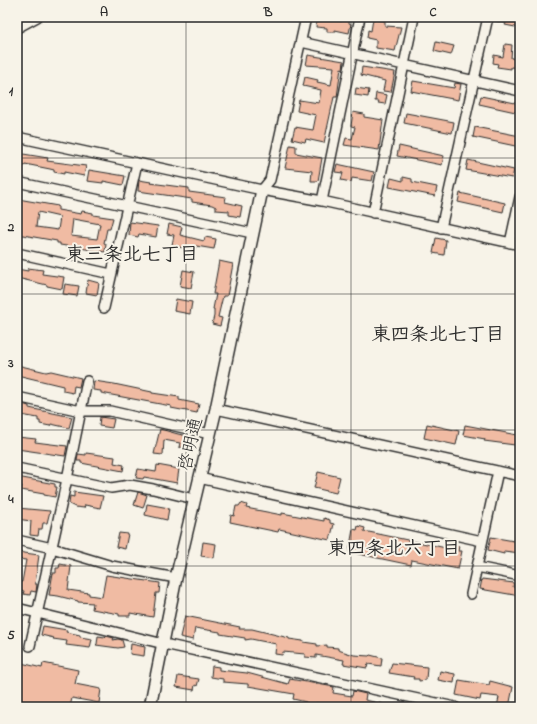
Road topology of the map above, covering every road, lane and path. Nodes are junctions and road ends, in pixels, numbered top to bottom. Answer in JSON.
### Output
{"nodes":[{"id":1,"x":37,"y":17,"type":"edge"},
{"id":2,"x":306,"y":17,"type":"edge"},
{"id":3,"x":360,"y":17,"type":"edge"},
{"id":4,"x":414,"y":17,"type":"edge"},
{"id":5,"x":488,"y":17,"type":"edge"},
{"id":6,"x":17,"y":28,"type":"edge"},
{"id":7,"x":301,"y":42,"type":"junction"},
{"id":8,"x":353,"y":54,"type":"junction"},
{"id":9,"x":405,"y":65,"type":"junction"},
{"id":10,"x":474,"y":80,"type":"junction"},
{"id":11,"x":520,"y":91,"type":"edge"},
{"id":12,"x":17,"y":137,"type":"edge"},
{"id":13,"x":136,"y":163,"type":"junction"},
{"id":14,"x":17,"y":182,"type":"edge"},
{"id":15,"x":262,"y":190,"type":"junction"},
{"id":16,"x":520,"y":198,"type":"edge"},
{"id":17,"x":322,"y":201,"type":"junction"},
{"id":18,"x":127,"y":206,"type":"junction"},
{"id":19,"x":373,"y":213,"type":"junction"},
{"id":20,"x":441,"y":228,"type":"junction"},
{"id":21,"x":252,"y":233,"type":"junction"},
{"id":22,"x":510,"y":243,"type":"junction"},
{"id":23,"x":520,"y":245,"type":"edge"},
{"id":24,"x":17,"y":253,"type":"edge"},
{"id":25,"x":111,"y":274,"type":"junction"},
{"id":26,"x":104,"y":308,"type":"dead end"},
{"id":27,"x":87,"y":381,"type":"dead end"},
{"id":28,"x":17,"y":397,"type":"edge"},
{"id":29,"x":216,"y":409,"type":"junction"},
{"id":30,"x":81,"y":411,"type":"junction"},
{"id":31,"x":210,"y":434,"type":"junction"},
{"id":32,"x":17,"y":468,"type":"edge"},
{"id":33,"x":498,"y":471,"type":"junction"},
{"id":34,"x":520,"y":476,"type":"edge"},
{"id":35,"x":199,"y":478,"type":"junction"},
{"id":36,"x":67,"y":479,"type":"junction"},
{"id":37,"x":194,"y":499,"type":"junction"},
{"id":38,"x":17,"y":540,"type":"edge"},
{"id":39,"x":482,"y":541,"type":"junction"},
{"id":40,"x":52,"y":548,"type":"junction"},
{"id":41,"x":477,"y":567,"type":"junction"},
{"id":42,"x":520,"y":576,"type":"edge"},
{"id":43,"x":176,"y":578,"type":"junction"},
{"id":44,"x":471,"y":594,"type":"dead end"},
{"id":45,"x":17,"y":608,"type":"edge"},
{"id":46,"x":38,"y":613,"type":"junction"},
{"id":47,"x":164,"y":644,"type":"junction"},
{"id":48,"x":30,"y":646,"type":"dead end"},
{"id":49,"x":150,"y":707,"type":"edge"},
{"id":50,"x":454,"y":707,"type":"edge"}],
"edges":[{"from":1,"to":6,"type":"street"},
{"from":2,"to":7,"type":"street"},
{"from":3,"to":8,"type":"street"},
{"from":4,"to":9,"type":"street"},
{"from":5,"to":10,"type":"street"},
{"from":7,"to":8,"type":"street"},
{"from":7,"to":15,"type":"street"},
{"from":8,"to":9,"type":"street"},
{"from":8,"to":17,"type":"street"},
{"from":9,"to":10,"type":"street"},
{"from":9,"to":19,"type":"street"},
{"from":10,"to":11,"type":"street"},
{"from":10,"to":20,"type":"street"},
{"from":12,"to":13,"type":"street"},
{"from":13,"to":15,"type":"street"},
{"from":13,"to":18,"type":"street"},
{"from":14,"to":18,"type":"street"},
{"from":15,"to":17,"type":"street"},
{"from":15,"to":21,"type":"street","name":"啓明通"},
{"from":16,"to":22,"type":"street"},
{"from":17,"to":19,"type":"street"},
{"from":18,"to":21,"type":"street"},
{"from":18,"to":25,"type":"street"},
{"from":19,"to":20,"type":"street"},
{"from":20,"to":22,"type":"street"},
{"from":21,"to":29,"type":"street","name":"啓明通"},
{"from":22,"to":23,"type":"street"},
{"from":24,"to":25,"type":"street"},
{"from":25,"to":26,"type":"street"},
{"from":27,"to":30,"type":"street"},
{"from":28,"to":30,"type":"street"},
{"from":29,"to":31,"type":"street","name":"啓明通"},
{"from":29,"to":33,"type":"street"},
{"from":30,"to":31,"type":"street"},
{"from":30,"to":36,"type":"street"},
{"from":31,"to":35,"type":"street","name":"啓明通"},
{"from":32,"to":36,"type":"street"},
{"from":33,"to":34,"type":"street"},
{"from":33,"to":39,"type":"street"},
{"from":35,"to":37,"type":"street","name":"啓明通"},
{"from":35,"to":39,"type":"street"},
{"from":36,"to":37,"type":"street"},
{"from":36,"to":40,"type":"street"},
{"from":37,"to":43,"type":"street","name":"啓明通"},
{"from":38,"to":40,"type":"street"},
{"from":39,"to":41,"type":"street"},
{"from":40,"to":43,"type":"street"},
{"from":40,"to":46,"type":"street"},
{"from":41,"to":42,"type":"street"},
{"from":41,"to":44,"type":"street"},
{"from":43,"to":47,"type":"street","name":"啓明通"},
{"from":45,"to":46,"type":"street"},
{"from":46,"to":47,"type":"street"},
{"from":46,"to":48,"type":"street"},
{"from":47,"to":49,"type":"street","name":"啓明通"},
{"from":47,"to":50,"type":"street"}]}
